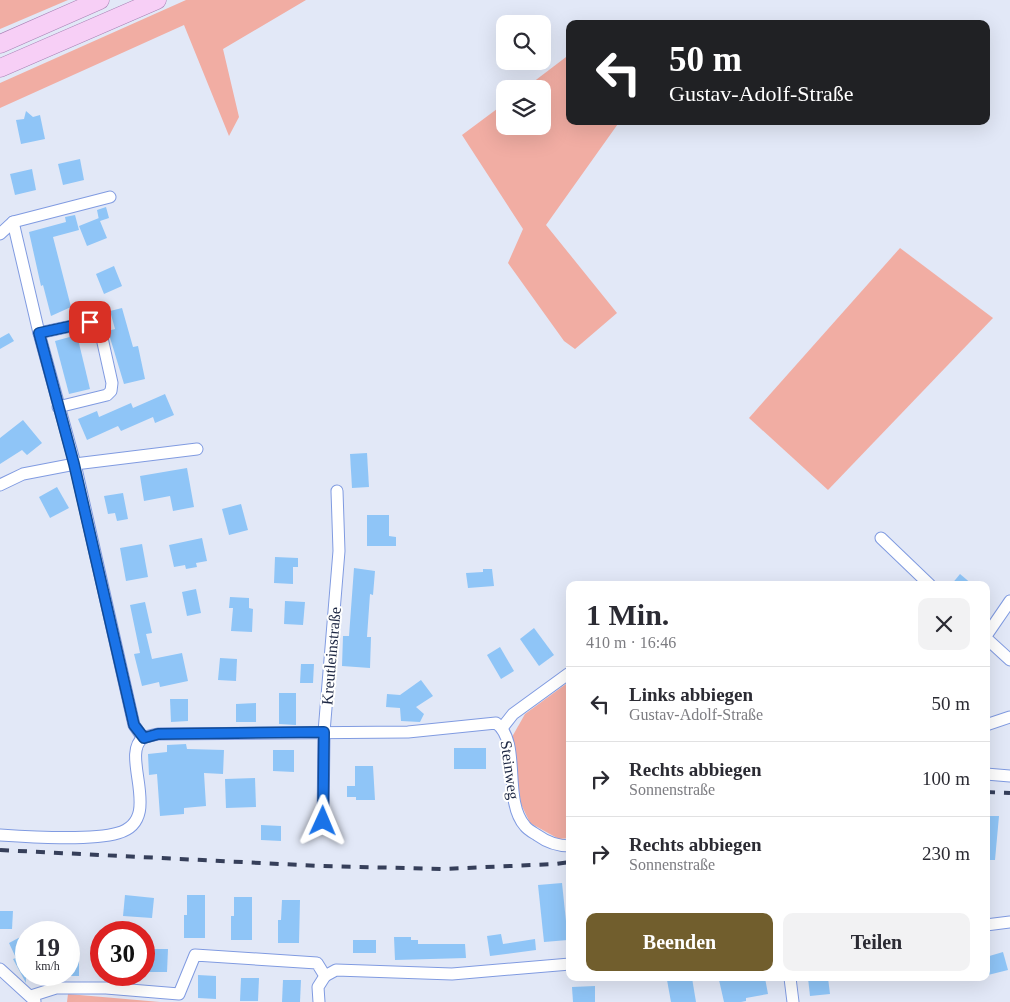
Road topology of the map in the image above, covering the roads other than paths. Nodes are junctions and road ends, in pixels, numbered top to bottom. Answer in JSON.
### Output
{"nodes":[{"id":1,"x":100,"y":0,"type":"edge"},
{"id":2,"x":156,"y":0,"type":"edge"},
{"id":3,"x":0,"y":44,"type":"edge"},
{"id":4,"x":0,"y":68,"type":"edge"},
{"id":5,"x":110,"y":197,"type":"dead end"},
{"id":6,"x":13,"y":222,"type":"junction"},
{"id":7,"x":0,"y":234,"type":"edge"},
{"id":8,"x":39,"y":333,"type":"junction"},
{"id":9,"x":58,"y":407,"type":"junction"},
{"id":10,"x":197,"y":449,"type":"dead end"},
{"id":11,"x":74,"y":464,"type":"junction"},
{"id":12,"x":0,"y":485,"type":"edge"},
{"id":13,"x":338,"y":491,"type":"dead end"},
{"id":14,"x":881,"y":538,"type":"dead end"},
{"id":15,"x":926,"y":581,"type":"edge"},
{"id":16,"x":1010,"y":602,"type":"edge"},
{"id":17,"x":990,"y":631,"type":"edge"},
{"id":18,"x":990,"y":641,"type":"edge"},
{"id":19,"x":1010,"y":660,"type":"edge"},
{"id":20,"x":566,"y":675,"type":"edge"},
{"id":21,"x":1010,"y":717,"type":"edge"},
{"id":22,"x":990,"y":724,"type":"edge"},
{"id":23,"x":499,"y":726,"type":"junction"},
{"id":24,"x":324,"y":732,"type":"junction"},
{"id":25,"x":144,"y":738,"type":"junction"},
{"id":26,"x":990,"y":774,"type":"edge"},
{"id":27,"x":1010,"y":776,"type":"edge"},
{"id":28,"x":323,"y":821,"type":"dead end"},
{"id":29,"x":0,"y":835,"type":"edge"},
{"id":30,"x":566,"y":846,"type":"edge"},
{"id":31,"x":1010,"y":922,"type":"edge"},
{"id":32,"x":990,"y":924,"type":"edge"},
{"id":33,"x":566,"y":964,"type":"edge"},
{"id":34,"x":0,"y":969,"type":"edge"},
{"id":35,"x":325,"y":976,"type":"junction"},
{"id":36,"x":790,"y":981,"type":"edge"},
{"id":37,"x":33,"y":999,"type":"edge"},
{"id":38,"x":319,"y":1002,"type":"edge"},
{"id":39,"x":793,"y":1002,"type":"edge"}],
"edges":[{"from":1,"to":3,"type":"main road"},
{"from":2,"to":4,"type":"main road"},
{"from":5,"to":6,"type":"street"},
{"from":6,"to":7,"type":"street"},
{"from":6,"to":8,"type":"street"},
{"from":8,"to":9,"type":"street"},
{"from":8,"to":9,"type":"street"},
{"from":9,"to":11,"type":"street"},
{"from":10,"to":11,"type":"street"},
{"from":11,"to":12,"type":"street"},
{"from":11,"to":25,"type":"street"},
{"from":13,"to":24,"type":"street","name":"Kreutleinstraße"},
{"from":14,"to":15,"type":"street"},
{"from":16,"to":17,"type":"street"},
{"from":18,"to":19,"type":"street"},
{"from":20,"to":23,"type":"street"},
{"from":21,"to":22,"type":"street"},
{"from":23,"to":24,"type":"street"},
{"from":23,"to":30,"type":"street","name":"Steinweg"},
{"from":24,"to":25,"type":"street"},
{"from":24,"to":28,"type":"street","name":"Kreutleinstraße"},
{"from":25,"to":29,"type":"street"},
{"from":26,"to":27,"type":"street"},
{"from":31,"to":32,"type":"street"},
{"from":33,"to":35,"type":"street"},
{"from":34,"to":37,"type":"street"},
{"from":35,"to":37,"type":"street"},
{"from":35,"to":38,"type":"street"},
{"from":36,"to":39,"type":"street"}]}
